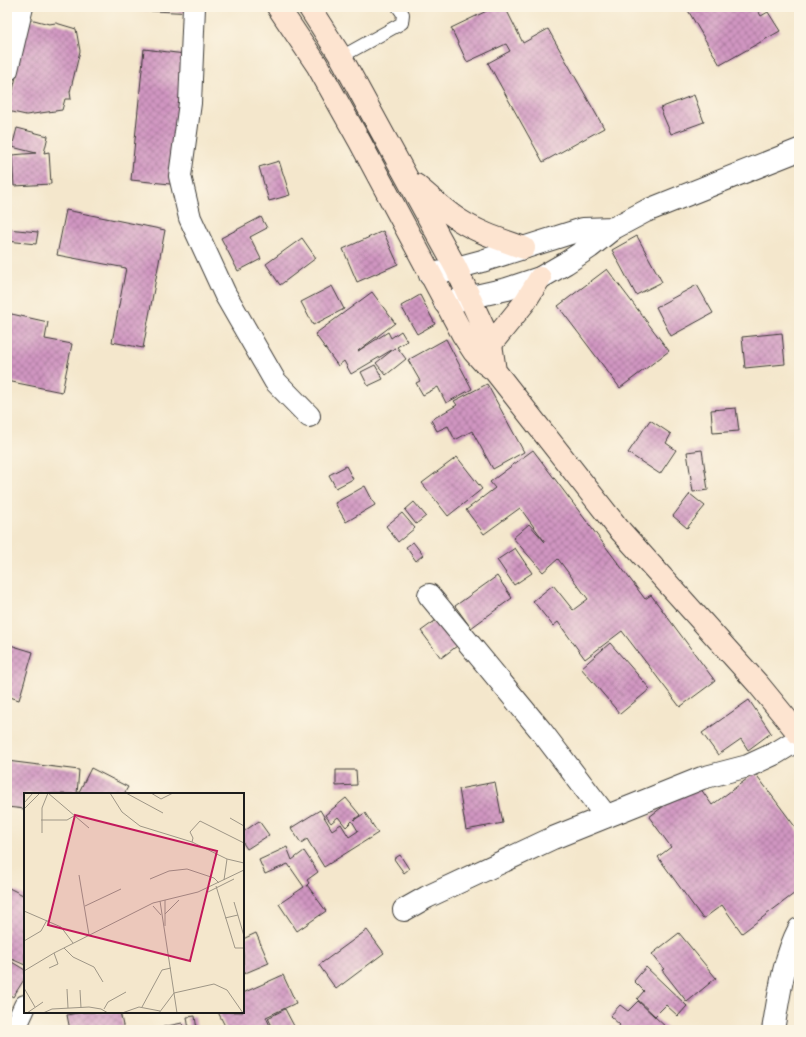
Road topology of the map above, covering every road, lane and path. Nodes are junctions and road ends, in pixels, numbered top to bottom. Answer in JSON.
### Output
{"nodes":[{"id":1,"x":22,"y":7,"type":"edge"},
{"id":2,"x":194,"y":7,"type":"edge"},
{"id":3,"x":278,"y":7,"type":"edge"},
{"id":4,"x":309,"y":7,"type":"edge"},
{"id":5,"x":398,"y":7,"type":"edge"},
{"id":6,"x":341,"y":56,"type":"junction"},
{"id":7,"x":7,"y":70,"type":"edge"},
{"id":8,"x":799,"y":150,"type":"edge"},
{"id":9,"x":408,"y":178,"type":"junction"},
{"id":10,"x":614,"y":228,"type":"junction"},
{"id":11,"x":524,"y":248,"type":"junction"},
{"id":12,"x":456,"y":268,"type":"junction"},
{"id":13,"x":430,"y":275,"type":"junction"},
{"id":14,"x":540,"y":278,"type":"junction"},
{"id":15,"x":469,"y":298,"type":"junction"},
{"id":16,"x":445,"y":304,"type":"junction"},
{"id":17,"x":491,"y":344,"type":"junction"},
{"id":18,"x":495,"y":372,"type":"junction"},
{"id":19,"x":309,"y":416,"type":"dead end"},
{"id":20,"x":429,"y":595,"type":"dead end"},
{"id":21,"x":799,"y":734,"type":"edge"},
{"id":22,"x":799,"y":738,"type":"edge"},
{"id":23,"x":606,"y":816,"type":"junction"},
{"id":24,"x":404,"y":910,"type":"dead end"},
{"id":25,"x":799,"y":929,"type":"edge"},
{"id":26,"x":24,"y":1008,"type":"edge"},
{"id":27,"x":14,"y":1030,"type":"edge"},
{"id":28,"x":773,"y":1030,"type":"edge"}],
"edges":[{"from":1,"to":7,"type":"street"},
{"from":2,"to":19,"type":"street"},
{"from":3,"to":13,"type":"main road"},
{"from":4,"to":6,"type":"main road"},
{"from":5,"to":6,"type":"lane"},
{"from":6,"to":9,"type":"main road"},
{"from":8,"to":10,"type":"street"},
{"from":9,"to":11,"type":"main road"},
{"from":9,"to":12,"type":"main road"},
{"from":10,"to":11,"type":"street"},
{"from":10,"to":14,"type":"street"},
{"from":11,"to":12,"type":"street"},
{"from":12,"to":13,"type":"street"},
{"from":12,"to":15,"type":"main road"},
{"from":13,"to":16,"type":"main road"},
{"from":14,"to":15,"type":"street"},
{"from":14,"to":17,"type":"main road"},
{"from":15,"to":16,"type":"street"},
{"from":15,"to":17,"type":"main road"},
{"from":16,"to":18,"type":"main road"},
{"from":17,"to":18,"type":"main road"},
{"from":18,"to":21,"type":"main road"},
{"from":20,"to":23,"type":"street"},
{"from":22,"to":23,"type":"street"},
{"from":23,"to":24,"type":"street"},
{"from":25,"to":28,"type":"street"},
{"from":26,"to":27,"type":"street"}]}
